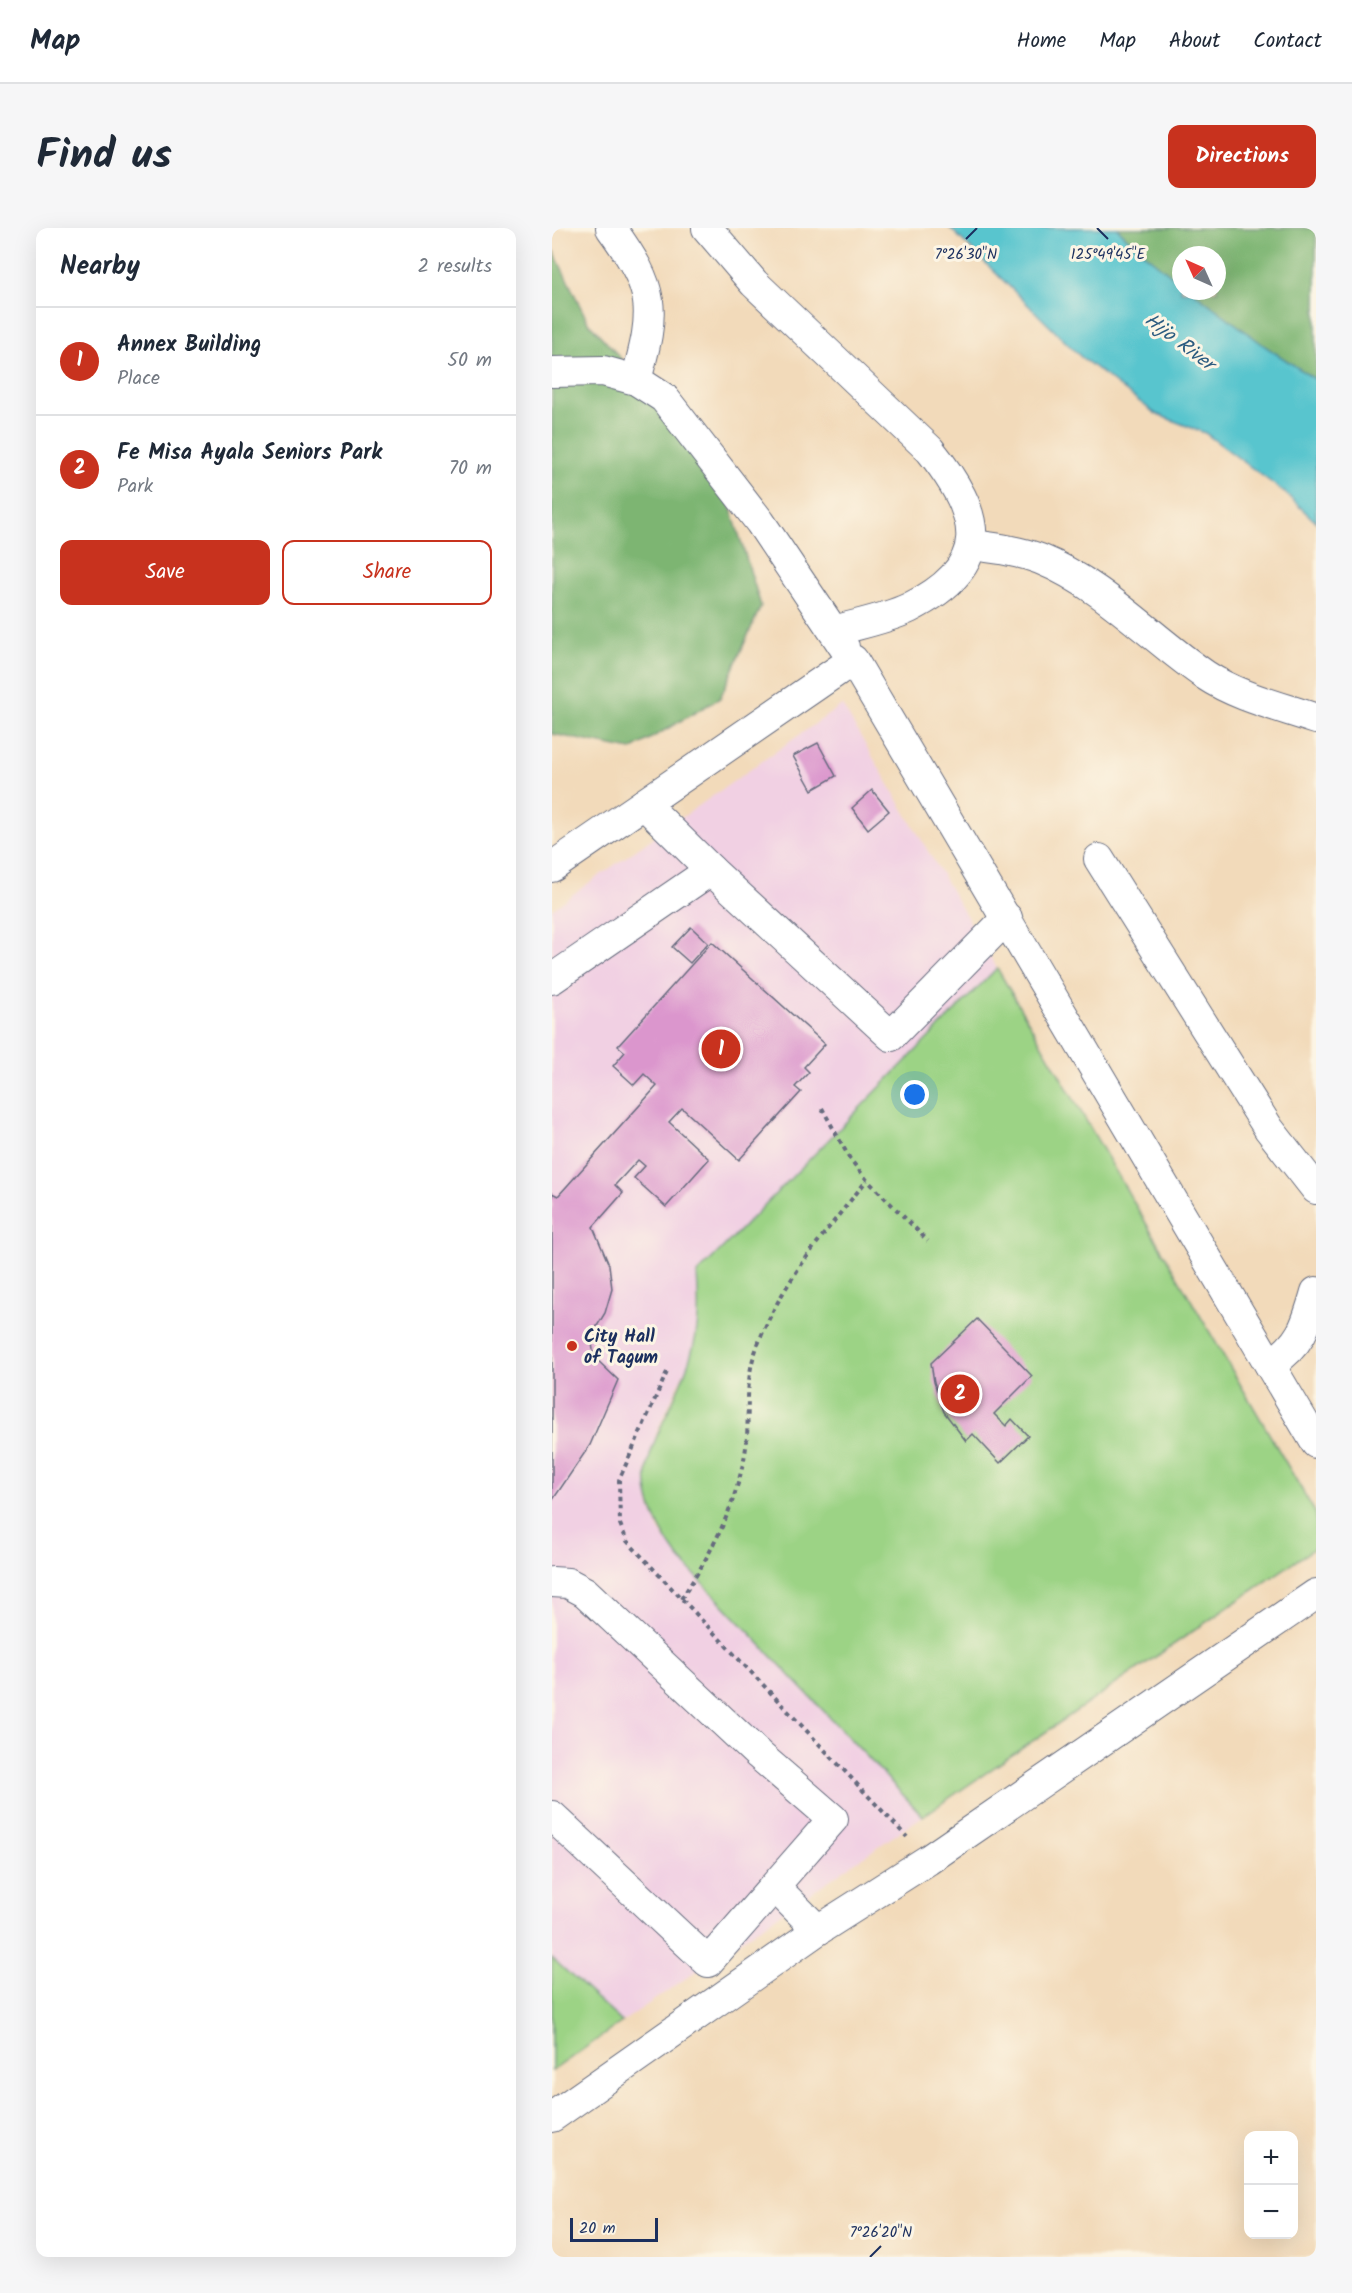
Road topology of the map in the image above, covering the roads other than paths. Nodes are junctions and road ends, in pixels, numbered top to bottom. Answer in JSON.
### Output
{"nodes":[{"id":1,"x":611,"y":228,"type":"edge"},
{"id":2,"x":707,"y":228,"type":"edge"},
{"id":3,"x":552,"y":372,"type":"edge"},
{"id":4,"x":636,"y":380,"type":"junction"},
{"id":5,"x":973,"y":545,"type":"junction"},
{"id":6,"x":834,"y":631,"type":"junction"},
{"id":7,"x":854,"y":660,"type":"junction"},
{"id":8,"x":1316,"y":719,"type":"edge"},
{"id":9,"x":644,"y":804,"type":"junction"},
{"id":10,"x":1099,"y":859,"type":"dead end"},
{"id":11,"x":552,"y":867,"type":"edge"},
{"id":12,"x":711,"y":870,"type":"junction"},
{"id":13,"x":1007,"y":918,"type":"junction"},
{"id":14,"x":552,"y":979,"type":"edge"},
{"id":15,"x":1316,"y":1189,"type":"edge"},
{"id":16,"x":1316,"y":1292,"type":"edge"},
{"id":17,"x":1270,"y":1365,"type":"junction"},
{"id":18,"x":1316,"y":1443,"type":"edge"},
{"id":19,"x":552,"y":1582,"type":"edge"},
{"id":20,"x":1316,"y":1594,"type":"edge"},
{"id":21,"x":552,"y":1816,"type":"edge"},
{"id":22,"x":775,"y":1887,"type":"junction"},
{"id":23,"x":818,"y":1930,"type":"junction"},
{"id":24,"x":552,"y":2117,"type":"edge"}],
"edges":[{"from":1,"to":4,"type":"street"},
{"from":2,"to":5,"type":"street"},
{"from":3,"to":4,"type":"street"},
{"from":4,"to":6,"type":"street"},
{"from":5,"to":6,"type":"street"},
{"from":5,"to":8,"type":"street"},
{"from":6,"to":7,"type":"street"},
{"from":7,"to":9,"type":"street"},
{"from":7,"to":13,"type":"street"},
{"from":9,"to":11,"type":"street"},
{"from":9,"to":12,"type":"street"},
{"from":10,"to":15,"type":"street"},
{"from":12,"to":13,"type":"street"},
{"from":12,"to":14,"type":"street"},
{"from":13,"to":17,"type":"street"},
{"from":16,"to":17,"type":"street"},
{"from":17,"to":18,"type":"street"},
{"from":19,"to":22,"type":"street"},
{"from":20,"to":23,"type":"street"},
{"from":21,"to":22,"type":"street"},
{"from":22,"to":23,"type":"street"},
{"from":23,"to":24,"type":"street"}]}
